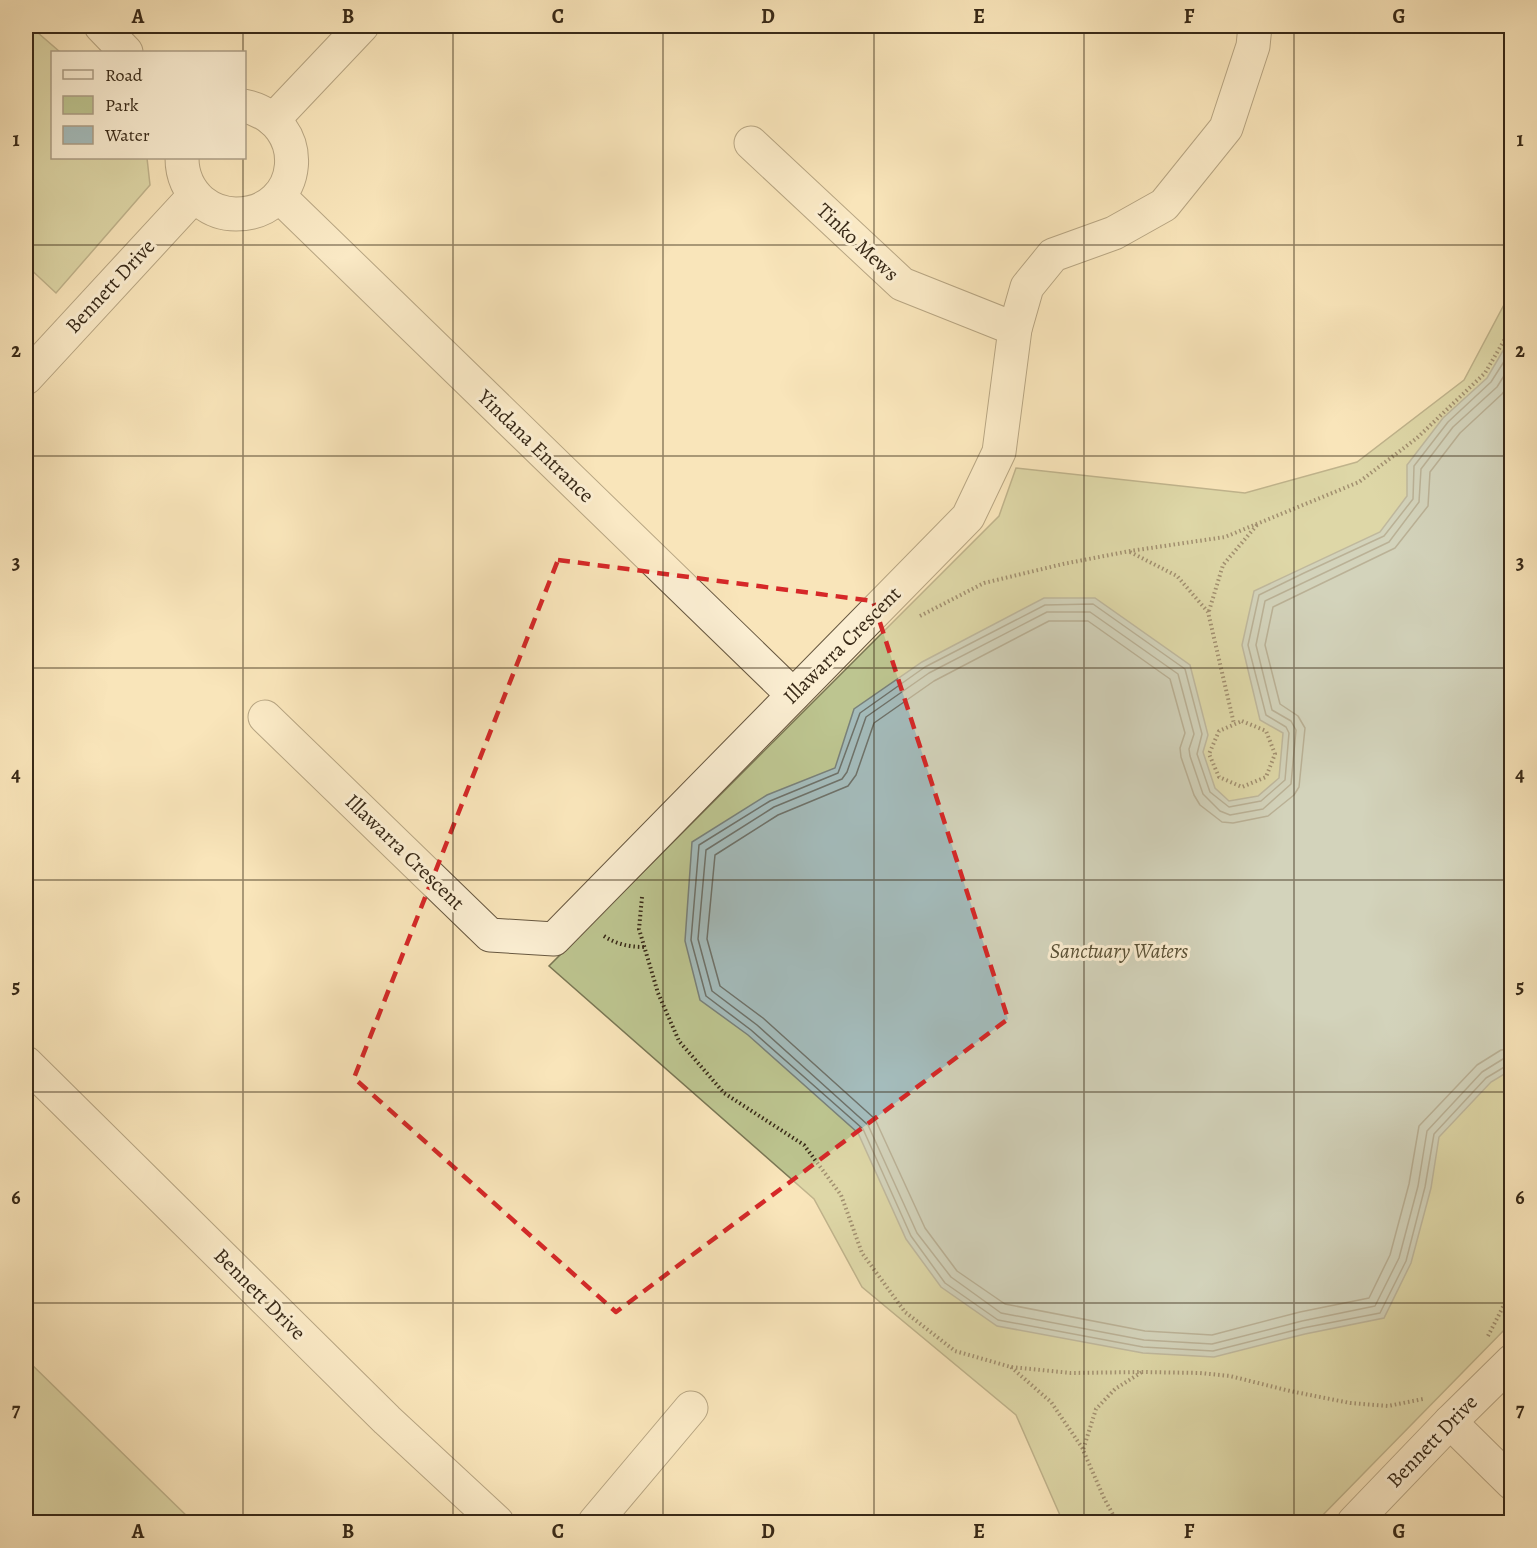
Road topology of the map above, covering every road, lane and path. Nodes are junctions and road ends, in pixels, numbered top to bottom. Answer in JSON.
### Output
{"nodes":[{"id":1,"x":102,"y":26,"type":"edge"},
{"id":2,"x":362,"y":26,"type":"edge"},
{"id":3,"x":1255,"y":26,"type":"edge"},
{"id":4,"x":125,"y":51,"type":"edge"},
{"id":5,"x":259,"y":113,"type":"edge"},
{"id":6,"x":751,"y":142,"type":"dead end"},
{"id":7,"x":182,"y":159,"type":"edge"},
{"id":8,"x":194,"y":195,"type":"junction"},
{"id":9,"x":279,"y":196,"type":"junction"},
{"id":10,"x":1512,"y":327,"type":"edge"},
{"id":11,"x":1015,"y":328,"type":"junction"},
{"id":12,"x":26,"y":378,"type":"edge"},
{"id":13,"x":1258,"y":524,"type":"junction"},
{"id":14,"x":1130,"y":551,"type":"junction"},
{"id":15,"x":1208,"y":612,"type":"junction"},
{"id":16,"x":918,"y":617,"type":"dead end"},
{"id":17,"x":793,"y":695,"type":"junction"},
{"id":18,"x":265,"y":717,"type":"dead end"},
{"id":19,"x":1234,"y":724,"type":"junction"},
{"id":20,"x":643,"y":890,"type":"dead end"},
{"id":21,"x":579,"y":913,"type":"junction"},
{"id":22,"x":644,"y":947,"type":"junction"},
{"id":23,"x":26,"y":1063,"type":"edge"},
{"id":24,"x":1512,"y":1282,"type":"edge"},
{"id":25,"x":1487,"y":1338,"type":"dead end"},
{"id":26,"x":1512,"y":1361,"type":"edge"},
{"id":27,"x":1011,"y":1367,"type":"junction"},
{"id":28,"x":1142,"y":1372,"type":"junction"},
{"id":29,"x":1431,"y":1394,"type":"dead end"},
{"id":30,"x":691,"y":1407,"type":"dead end"},
{"id":31,"x":1450,"y":1422,"type":"junction"},
{"id":32,"x":1083,"y":1450,"type":"junction"},
{"id":33,"x":1512,"y":1483,"type":"edge"},
{"id":34,"x":497,"y":1522,"type":"edge"},
{"id":35,"x":595,"y":1522,"type":"edge"},
{"id":36,"x":1117,"y":1522,"type":"edge"},
{"id":37,"x":1354,"y":1522,"type":"edge"}],
"edges":[{"from":1,"to":4,"type":"street"},
{"from":2,"to":5,"type":"street"},
{"from":3,"to":11,"type":"street","name":"Illawarra Crescent"},
{"from":5,"to":9,"type":"street"},
{"from":6,"to":11,"type":"street","name":"Tinko Mews"},
{"from":7,"to":8,"type":"street"},
{"from":8,"to":9,"type":"street"},
{"from":8,"to":12,"type":"street","name":"Bennett Drive"},
{"from":9,"to":17,"type":"street","name":"Yindana Entrance"},
{"from":10,"to":13,"type":"path"},
{"from":11,"to":17,"type":"street","name":"Illawarra Crescent"},
{"from":13,"to":14,"type":"path"},
{"from":13,"to":15,"type":"path"},
{"from":14,"to":15,"type":"path"},
{"from":14,"to":16,"type":"path"},
{"from":15,"to":19,"type":"path"},
{"from":17,"to":21,"type":"street","name":"Illawarra Crescent"},
{"from":18,"to":21,"type":"street","name":"Illawarra Crescent"},
{"from":19,"to":19,"type":"path"},
{"from":20,"to":22,"type":"path"},
{"from":21,"to":22,"type":"path"},
{"from":22,"to":27,"type":"path"},
{"from":23,"to":34,"type":"street","name":"Bennett Drive"},
{"from":24,"to":25,"type":"path"},
{"from":26,"to":31,"type":"street","name":"Bennett Drive"},
{"from":27,"to":28,"type":"path"},
{"from":27,"to":32,"type":"path"},
{"from":28,"to":29,"type":"path"},
{"from":28,"to":32,"type":"path"},
{"from":30,"to":35,"type":"street"},
{"from":31,"to":33,"type":"street"},
{"from":31,"to":37,"type":"street","name":"Bennett Drive"},
{"from":32,"to":36,"type":"path"}]}
